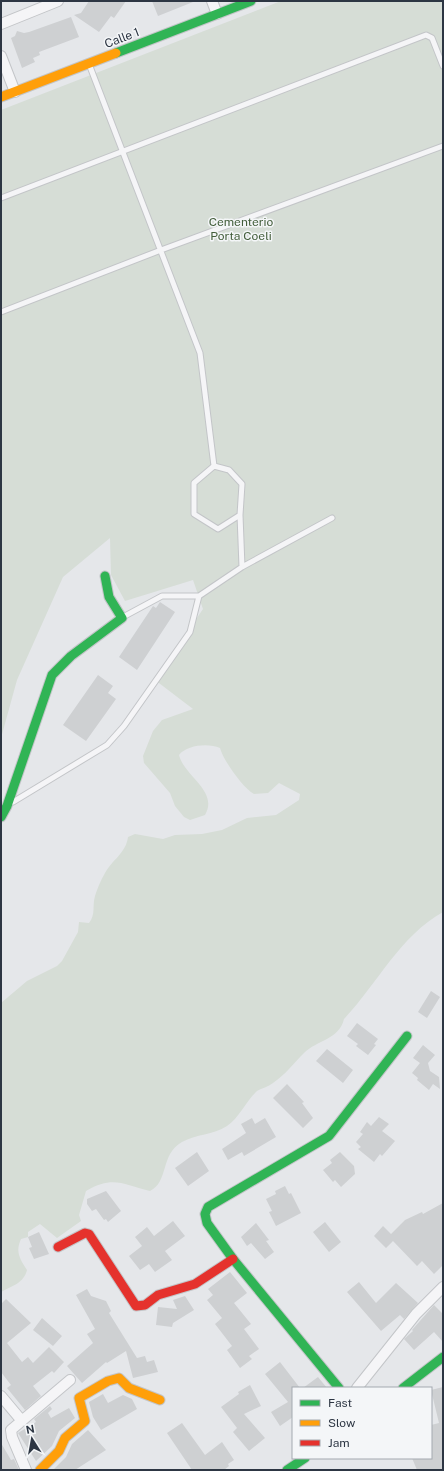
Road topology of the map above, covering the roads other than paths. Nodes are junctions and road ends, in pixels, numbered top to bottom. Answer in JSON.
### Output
{"nodes":[{"id":1,"x":58,"y":1,"type":"edge"},
{"id":2,"x":212,"y":1,"type":"edge"},
{"id":3,"x":251,"y":1,"type":"edge"},
{"id":4,"x":217,"y":14,"type":"junction"},
{"id":5,"x":1,"y":24,"type":"edge"},
{"id":6,"x":1,"y":56,"type":"edge"},
{"id":7,"x":89,"y":63,"type":"junction"},
{"id":8,"x":443,"y":66,"type":"edge"},
{"id":9,"x":15,"y":92,"type":"junction"},
{"id":10,"x":1,"y":97,"type":"edge"},
{"id":11,"x":443,"y":146,"type":"edge"},
{"id":12,"x":123,"y":151,"type":"junction"},
{"id":13,"x":1,"y":198,"type":"edge"},
{"id":14,"x":161,"y":250,"type":"junction"},
{"id":15,"x":1,"y":312,"type":"edge"},
{"id":16,"x":214,"y":466,"type":"junction"},
{"id":17,"x":240,"y":515,"type":"junction"},
{"id":18,"x":332,"y":518,"type":"dead end"},
{"id":19,"x":242,"y":567,"type":"junction"},
{"id":20,"x":105,"y":576,"type":"dead end"},
{"id":21,"x":199,"y":596,"type":"junction"},
{"id":22,"x":122,"y":618,"type":"junction"},
{"id":23,"x":7,"y":806,"type":"junction"},
{"id":24,"x":1,"y":817,"type":"edge"},
{"id":25,"x":406,"y":1036,"type":"dead end"},
{"id":26,"x":58,"y":1247,"type":"dead end"},
{"id":27,"x":233,"y":1259,"type":"junction"},
{"id":28,"x":443,"y":1287,"type":"edge"},
{"id":29,"x":443,"y":1357,"type":"edge"},
{"id":30,"x":70,"y":1380,"type":"dead end"},
{"id":31,"x":338,"y":1387,"type":"edge"},
{"id":32,"x":358,"y":1387,"type":"edge"},
{"id":33,"x":404,"y":1387,"type":"edge"},
{"id":34,"x":1,"y":1396,"type":"edge"},
{"id":35,"x":160,"y":1400,"type":"dead end"},
{"id":36,"x":22,"y":1420,"type":"junction"},
{"id":37,"x":304,"y":1459,"type":"edge"},
{"id":38,"x":26,"y":1470,"type":"edge"},
{"id":39,"x":40,"y":1470,"type":"edge"},
{"id":40,"x":287,"y":1470,"type":"edge"}],
"edges":[{"from":1,"to":5,"type":"street"},
{"from":2,"to":4,"type":"street"},
{"from":3,"to":4,"type":"street","name":"Calle 1"},
{"from":4,"to":7,"type":"street","name":"Calle 1"},
{"from":6,"to":9,"type":"street"},
{"from":7,"to":9,"type":"street","name":"Calle 1"},
{"from":7,"to":12,"type":"lane"},
{"from":8,"to":12,"type":"lane"},
{"from":9,"to":10,"type":"street","name":"Calle 1"},
{"from":11,"to":14,"type":"lane"},
{"from":12,"to":13,"type":"lane"},
{"from":12,"to":14,"type":"lane"},
{"from":14,"to":15,"type":"lane"},
{"from":14,"to":16,"type":"lane"},
{"from":16,"to":17,"type":"lane"},
{"from":16,"to":17,"type":"lane"},
{"from":17,"to":19,"type":"lane"},
{"from":18,"to":19,"type":"lane"},
{"from":19,"to":21,"type":"lane"},
{"from":20,"to":22,"type":"street"},
{"from":21,"to":22,"type":"lane"},
{"from":21,"to":23,"type":"lane"},
{"from":22,"to":23,"type":"street"},
{"from":23,"to":24,"type":"street"},
{"from":25,"to":27,"type":"street"},
{"from":26,"to":27,"type":"street"},
{"from":27,"to":31,"type":"street"},
{"from":28,"to":32,"type":"street"},
{"from":29,"to":33,"type":"street"},
{"from":30,"to":36,"type":"street"},
{"from":34,"to":36,"type":"street"},
{"from":35,"to":39,"type":"street"},
{"from":36,"to":38,"type":"street"},
{"from":37,"to":40,"type":"street"}]}
